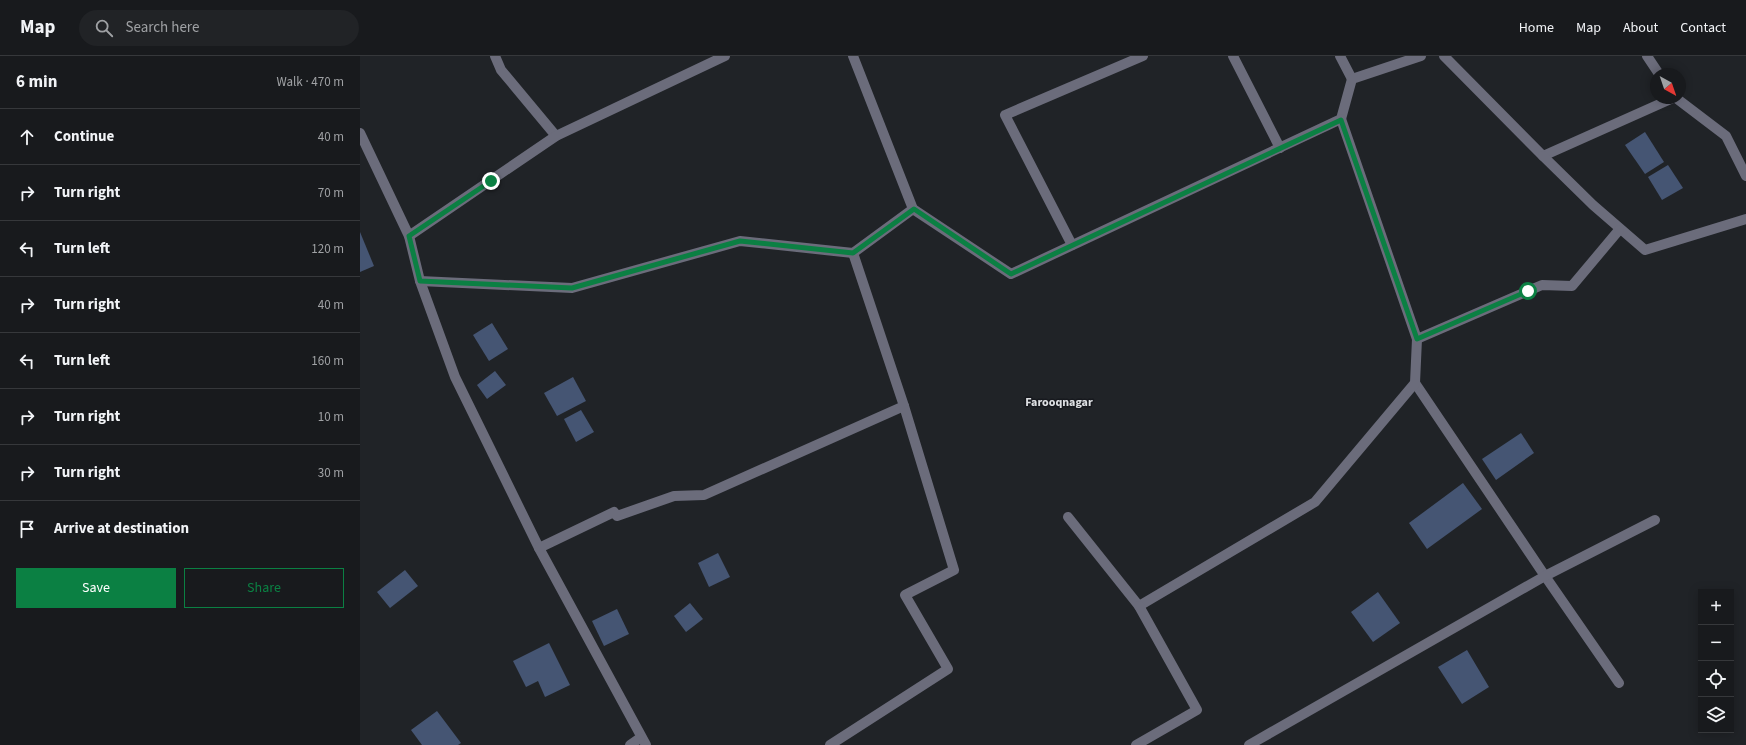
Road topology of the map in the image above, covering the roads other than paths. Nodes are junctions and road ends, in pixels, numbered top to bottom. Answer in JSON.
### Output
{"nodes":[{"id":1,"x":495,"y":56,"type":"edge"},
{"id":2,"x":725,"y":56,"type":"edge"},
{"id":3,"x":854,"y":56,"type":"edge"},
{"id":4,"x":1143,"y":56,"type":"edge"},
{"id":5,"x":1233,"y":56,"type":"edge"},
{"id":6,"x":1340,"y":56,"type":"edge"},
{"id":7,"x":1421,"y":56,"type":"edge"},
{"id":8,"x":1444,"y":56,"type":"edge"},
{"id":9,"x":1647,"y":56,"type":"edge"},
{"id":10,"x":1655,"y":68,"type":"edge"},
{"id":11,"x":1352,"y":79,"type":"junction"},
{"id":12,"x":1660,"y":104,"type":"edge"},
{"id":13,"x":1682,"y":104,"type":"edge"},
{"id":14,"x":1341,"y":120,"type":"junction"},
{"id":15,"x":360,"y":133,"type":"edge"},
{"id":16,"x":556,"y":136,"type":"junction"},
{"id":17,"x":1280,"y":148,"type":"junction"},
{"id":18,"x":1543,"y":156,"type":"junction"},
{"id":19,"x":1746,"y":176,"type":"edge"},
{"id":20,"x":914,"y":209,"type":"junction"},
{"id":21,"x":1746,"y":219,"type":"edge"},
{"id":22,"x":1619,"y":230,"type":"junction"},
{"id":23,"x":409,"y":236,"type":"junction"},
{"id":24,"x":1072,"y":245,"type":"junction"},
{"id":25,"x":853,"y":253,"type":"junction"},
{"id":26,"x":420,"y":281,"type":"junction"},
{"id":27,"x":1417,"y":339,"type":"junction"},
{"id":28,"x":1415,"y":383,"type":"junction"},
{"id":29,"x":904,"y":406,"type":"junction"},
{"id":30,"x":1068,"y":517,"type":"dead end"},
{"id":31,"x":1655,"y":520,"type":"dead end"},
{"id":32,"x":539,"y":548,"type":"junction"},
{"id":33,"x":1545,"y":576,"type":"junction"},
{"id":34,"x":1139,"y":606,"type":"junction"},
{"id":35,"x":1619,"y":683,"type":"dead end"},
{"id":36,"x":643,"y":741,"type":"edge"},
{"id":37,"x":630,"y":745,"type":"edge"},
{"id":38,"x":830,"y":745,"type":"edge"},
{"id":39,"x":1136,"y":745,"type":"edge"},
{"id":40,"x":1249,"y":745,"type":"edge"}],
"edges":[{"from":1,"to":16,"type":"street"},
{"from":2,"to":16,"type":"street"},
{"from":3,"to":20,"type":"street"},
{"from":4,"to":24,"type":"street"},
{"from":5,"to":17,"type":"street"},
{"from":6,"to":11,"type":"street"},
{"from":7,"to":11,"type":"street"},
{"from":8,"to":18,"type":"street"},
{"from":9,"to":10,"type":"street"},
{"from":11,"to":14,"type":"street"},
{"from":12,"to":18,"type":"street"},
{"from":13,"to":19,"type":"street"},
{"from":14,"to":17,"type":"street"},
{"from":14,"to":27,"type":"street"},
{"from":15,"to":23,"type":"street"},
{"from":16,"to":23,"type":"street"},
{"from":17,"to":24,"type":"street"},
{"from":18,"to":22,"type":"street"},
{"from":20,"to":24,"type":"street"},
{"from":20,"to":25,"type":"street"},
{"from":21,"to":22,"type":"street"},
{"from":22,"to":27,"type":"street"},
{"from":23,"to":26,"type":"street"},
{"from":25,"to":26,"type":"street"},
{"from":25,"to":29,"type":"street"},
{"from":26,"to":32,"type":"street"},
{"from":27,"to":28,"type":"street"},
{"from":28,"to":33,"type":"street"},
{"from":28,"to":34,"type":"street"},
{"from":29,"to":32,"type":"street"},
{"from":29,"to":38,"type":"street"},
{"from":30,"to":34,"type":"street"},
{"from":31,"to":33,"type":"street"},
{"from":32,"to":36,"type":"street"},
{"from":33,"to":35,"type":"street"},
{"from":33,"to":40,"type":"street"},
{"from":34,"to":39,"type":"street"},
{"from":36,"to":37,"type":"street"}]}
